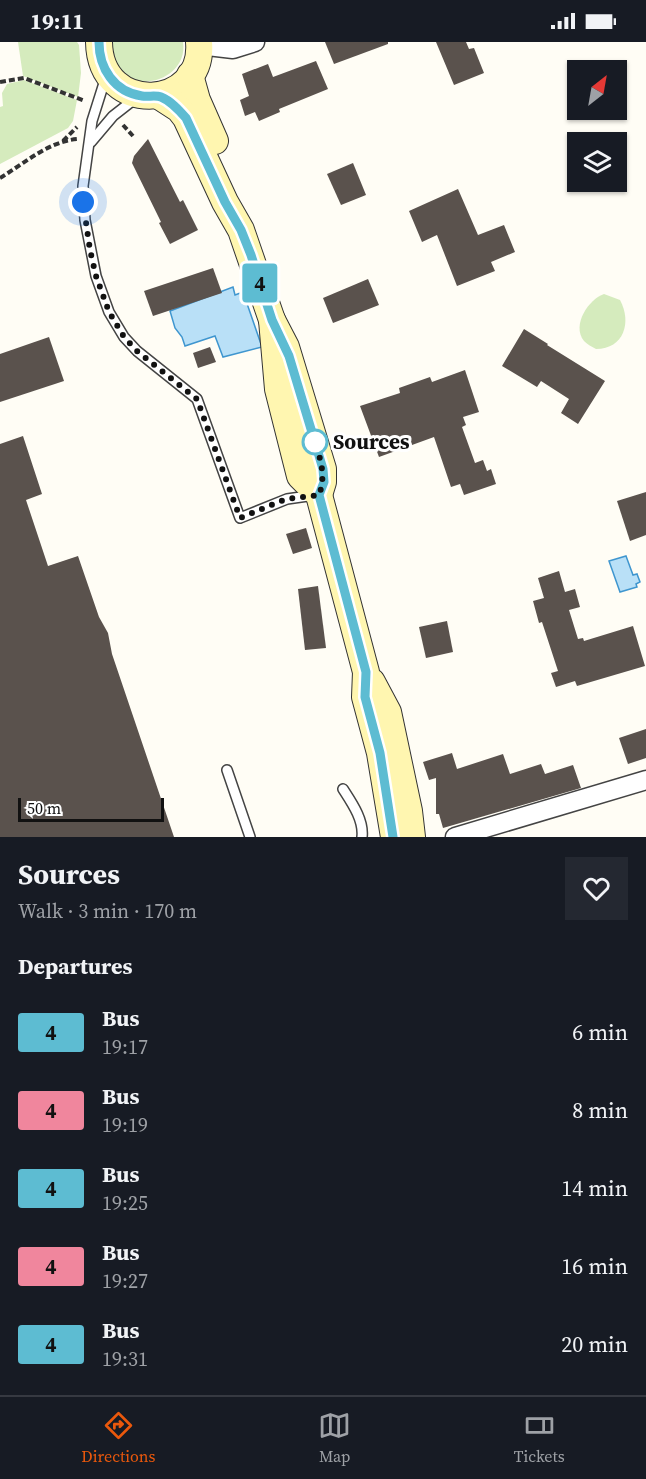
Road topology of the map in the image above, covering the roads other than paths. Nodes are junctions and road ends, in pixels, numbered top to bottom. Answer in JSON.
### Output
{"nodes":[{"id":1,"x":98,"y":42,"type":"edge"},
{"id":2,"x":255,"y":42,"type":"edge"},
{"id":3,"x":199,"y":43,"type":"edge"},
{"id":4,"x":104,"y":69,"type":"junction"},
{"id":5,"x":190,"y":75,"type":"junction"},
{"id":6,"x":150,"y":96,"type":"junction"},
{"id":7,"x":91,"y":142,"type":"junction"},
{"id":8,"x":241,"y":230,"type":"junction"},
{"id":9,"x":319,"y":495,"type":"junction"},
{"id":10,"x":366,"y":672,"type":"junction"},
{"id":11,"x":226,"y":770,"type":"dead end"},
{"id":12,"x":646,"y":780,"type":"edge"},
{"id":13,"x":343,"y":789,"type":"dead end"},
{"id":14,"x":250,"y":837,"type":"edge"},
{"id":15,"x":362,"y":837,"type":"edge"},
{"id":16,"x":393,"y":837,"type":"edge"},
{"id":17,"x":412,"y":837,"type":"edge"},
{"id":18,"x":455,"y":837,"type":"edge"}],
"edges":[{"from":1,"to":4,"type":"main road"},
{"from":2,"to":3,"type":"street"},
{"from":3,"to":5,"type":"main road"},
{"from":4,"to":6,"type":"main road"},
{"from":4,"to":7,"type":"lane"},
{"from":5,"to":6,"type":"main road"},
{"from":5,"to":8,"type":"main road"},
{"from":6,"to":7,"type":"lane"},
{"from":6,"to":8,"type":"main road"},
{"from":7,"to":9,"type":"lane"},
{"from":8,"to":9,"type":"main road"},
{"from":9,"to":10,"type":"main road"},
{"from":10,"to":16,"type":"main road"},
{"from":10,"to":17,"type":"main road"},
{"from":11,"to":14,"type":"lane"},
{"from":12,"to":18,"type":"street"},
{"from":13,"to":15,"type":"lane"}]}
